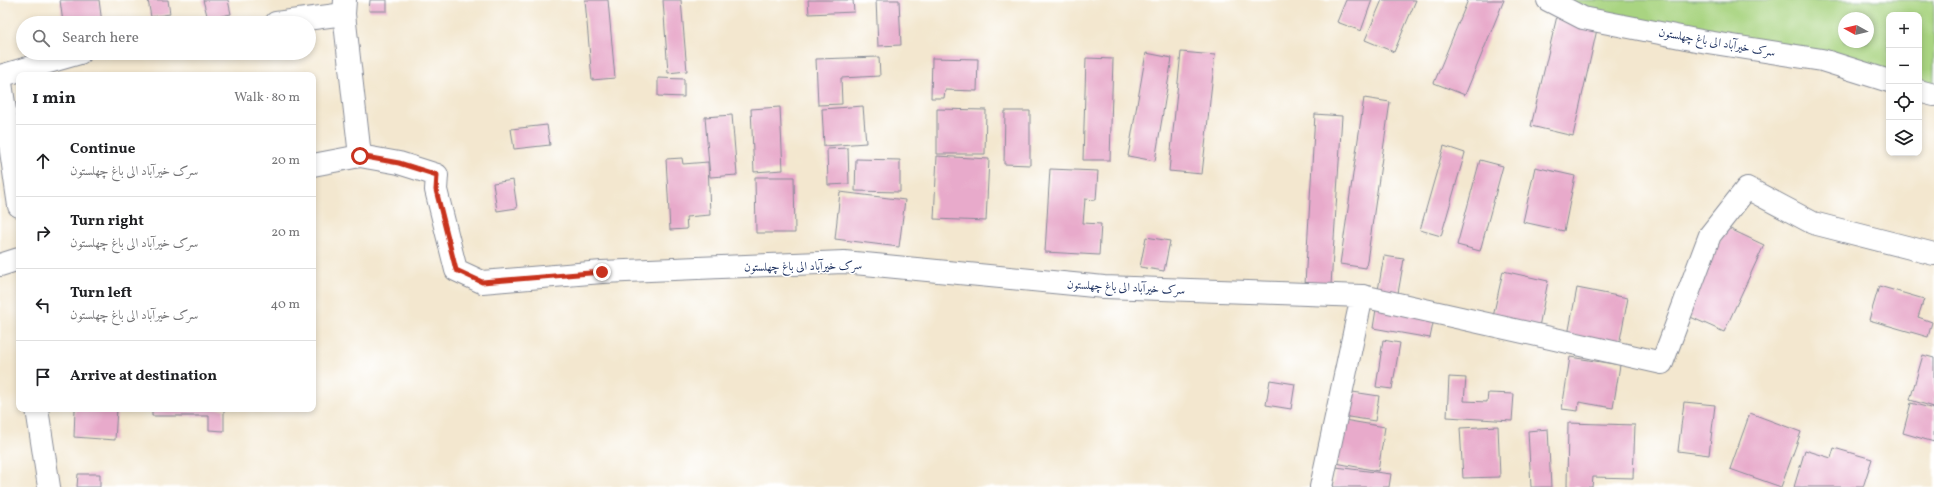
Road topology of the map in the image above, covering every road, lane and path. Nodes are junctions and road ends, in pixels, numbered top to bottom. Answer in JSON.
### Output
{"nodes":[{"id":1,"x":1548,"y":0,"type":"edge"},
{"id":2,"x":345,"y":7,"type":"edge"},
{"id":3,"x":306,"y":16,"type":"edge"},
{"id":4,"x":56,"y":60,"type":"edge"},
{"id":5,"x":1886,"y":80,"type":"edge"},
{"id":6,"x":1922,"y":92,"type":"edge"},
{"id":7,"x":1934,"y":95,"type":"edge"},
{"id":8,"x":360,"y":156,"type":"junction"},
{"id":9,"x":316,"y":164,"type":"edge"},
{"id":10,"x":16,"y":185,"type":"edge"},
{"id":11,"x":1934,"y":254,"type":"edge"},
{"id":12,"x":16,"y":260,"type":"edge"},
{"id":13,"x":0,"y":265,"type":"edge"},
{"id":14,"x":1362,"y":296,"type":"junction"},
{"id":15,"x":37,"y":412,"type":"edge"},
{"id":16,"x":49,"y":487,"type":"edge"},
{"id":17,"x":1321,"y":487,"type":"edge"}],
"edges":[{"from":1,"to":5,"type":"street","name":"سرک خیرآباد الی باغ چهلستون"},
{"from":2,"to":3,"type":"street"},
{"from":2,"to":8,"type":"street"},
{"from":4,"to":10,"type":"street"},
{"from":6,"to":7,"type":"street"},
{"from":8,"to":9,"type":"street"},
{"from":8,"to":14,"type":"street","name":"سرک خیرآباد الی باغ چهلستون"},
{"from":11,"to":14,"type":"street"},
{"from":12,"to":13,"type":"street"},
{"from":14,"to":17,"type":"street"},
{"from":15,"to":16,"type":"street"}]}
